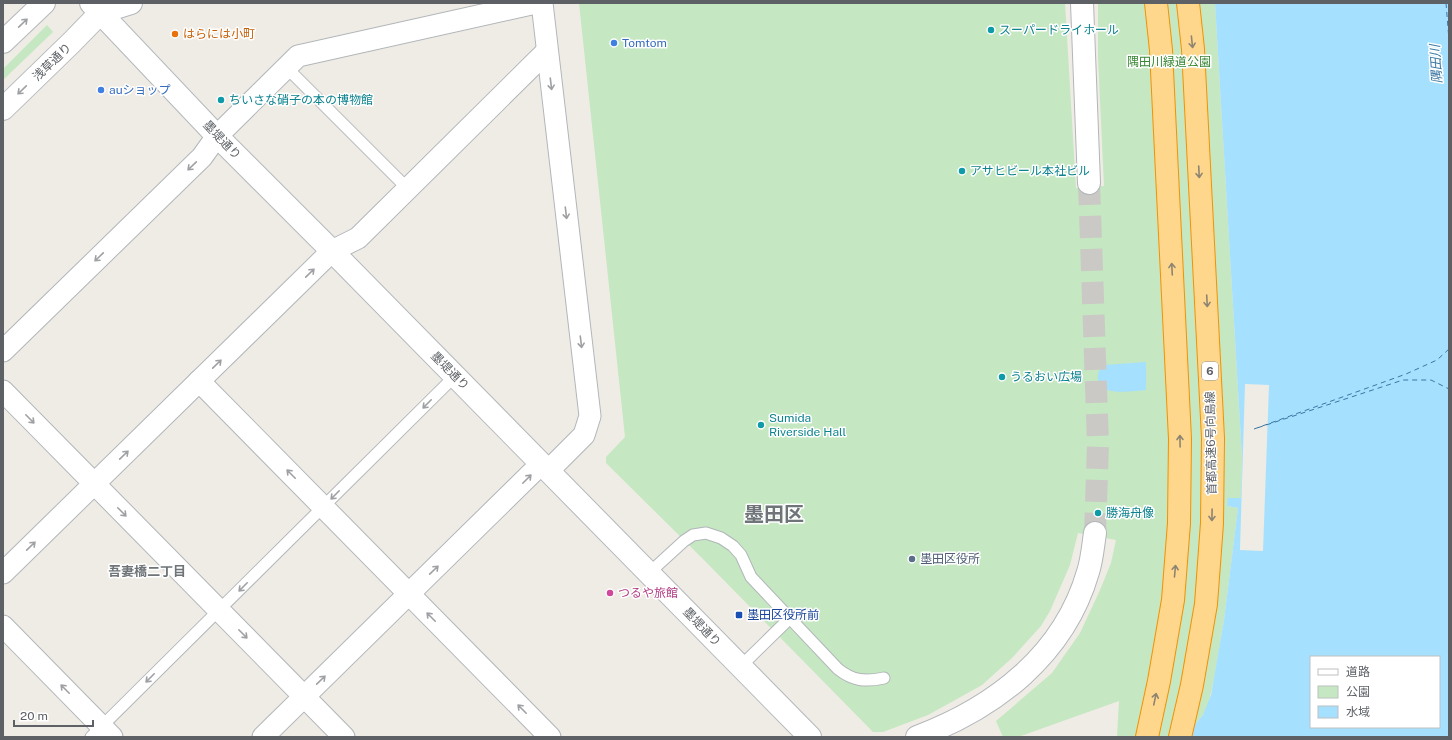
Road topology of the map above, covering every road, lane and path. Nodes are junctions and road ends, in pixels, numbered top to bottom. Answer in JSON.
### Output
{"nodes":[{"id":1,"x":44,"y":3,"type":"edge"},
{"id":2,"x":131,"y":3,"type":"edge"},
{"id":3,"x":536,"y":3,"type":"edge"},
{"id":4,"x":542,"y":3,"type":"edge"},
{"id":5,"x":1082,"y":3,"type":"edge"},
{"id":6,"x":1156,"y":3,"type":"edge"},
{"id":7,"x":1188,"y":3,"type":"edge"},
{"id":8,"x":100,"y":6,"type":"edge"},
{"id":9,"x":3,"y":42,"type":"edge"},
{"id":10,"x":547,"y":51,"type":"junction"},
{"id":11,"x":286,"y":67,"type":"junction"},
{"id":12,"x":3,"y":109,"type":"edge"},
{"id":13,"x":217,"y":136,"type":"junction"},
{"id":14,"x":1089,"y":183,"type":"tunnel mouth"},
{"id":15,"x":408,"y":189,"type":"junction"},
{"id":16,"x":332,"y":251,"type":"junction"},
{"id":17,"x":3,"y":351,"type":"edge"},
{"id":18,"x":455,"y":376,"type":"junction"},
{"id":19,"x":199,"y":381,"type":"junction"},
{"id":20,"x":3,"y":391,"type":"edge"},
{"id":21,"x":545,"y":467,"type":"junction"},
{"id":22,"x":94,"y":484,"type":"junction"},
{"id":23,"x":323,"y":507,"type":"junction"},
{"id":24,"x":1095,"y":533,"type":"tunnel mouth"},
{"id":25,"x":3,"y":573,"type":"edge"},
{"id":26,"x":649,"y":573,"type":"junction"},
{"id":27,"x":409,"y":594,"type":"junction"},
{"id":28,"x":219,"y":610,"type":"junction"},
{"id":29,"x":790,"y":618,"type":"junction"},
{"id":30,"x":3,"y":626,"type":"edge"},
{"id":31,"x":740,"y":666,"type":"junction"},
{"id":32,"x":884,"y":678,"type":"dead end"},
{"id":33,"x":304,"y":696,"type":"junction"},
{"id":34,"x":102,"y":734,"type":"edge"},
{"id":35,"x":263,"y":737,"type":"edge"},
{"id":36,"x":344,"y":737,"type":"edge"},
{"id":37,"x":550,"y":737,"type":"edge"},
{"id":38,"x":810,"y":737,"type":"edge"},
{"id":39,"x":917,"y":737,"type":"edge"},
{"id":40,"x":1147,"y":737,"type":"edge"},
{"id":41,"x":1180,"y":737,"type":"edge"}],
"edges":[{"from":9,"to":1,"type":"main road","one_way":true},
{"from":2,"to":8,"type":"main road","name":"浅草通り"},
{"from":3,"to":11,"type":"street"},
{"from":4,"to":10,"type":"street"},
{"from":5,"to":14,"type":"main road"},
{"from":40,"to":6,"type":"highway","one_way":true},
{"from":7,"to":41,"type":"highway","name":"首都高速6号向島線","number":"6","one_way":true},
{"from":8,"to":12,"type":"main road","name":"浅草通り","one_way":true},
{"from":8,"to":13,"type":"main road","name":"墨堤通り"},
{"from":10,"to":15,"type":"street"},
{"from":10,"to":21,"type":"street","one_way":true},
{"from":11,"to":13,"type":"street"},
{"from":11,"to":15,"type":"lane"},
{"from":13,"to":16,"type":"main road","name":"墨堤通り"},
{"from":13,"to":17,"type":"street","one_way":true},
{"from":15,"to":16,"type":"street"},
{"from":16,"to":18,"type":"main road","name":"墨堤通り"},
{"from":19,"to":16,"type":"street","one_way":true},
{"from":18,"to":21,"type":"main road","name":"墨堤通り"},
{"from":18,"to":23,"type":"lane","one_way":true},
{"from":22,"to":19,"type":"street","one_way":true},
{"from":23,"to":19,"type":"street","one_way":true},
{"from":20,"to":22,"type":"street","one_way":true},
{"from":21,"to":26,"type":"main road","name":"墨堤通り"},
{"from":27,"to":21,"type":"street","one_way":true},
{"from":25,"to":22,"type":"street","one_way":true},
{"from":22,"to":28,"type":"street","one_way":true},
{"from":23,"to":27,"type":"street"},
{"from":23,"to":28,"type":"lane","one_way":true},
{"from":24,"to":39,"type":"main road"},
{"from":26,"to":29,"type":"lane"},
{"from":26,"to":31,"type":"main road","name":"墨堤通り"},
{"from":33,"to":27,"type":"street","one_way":true},
{"from":37,"to":27,"type":"street","one_way":true},
{"from":28,"to":33,"type":"street","one_way":true},
{"from":28,"to":34,"type":"lane","one_way":true},
{"from":29,"to":31,"type":"lane"},
{"from":29,"to":32,"type":"lane"},
{"from":34,"to":30,"type":"street","one_way":true},
{"from":31,"to":38,"type":"main road","name":"墨堤通り"},
{"from":33,"to":35,"type":"street"},
{"from":33,"to":36,"type":"street"}]}
